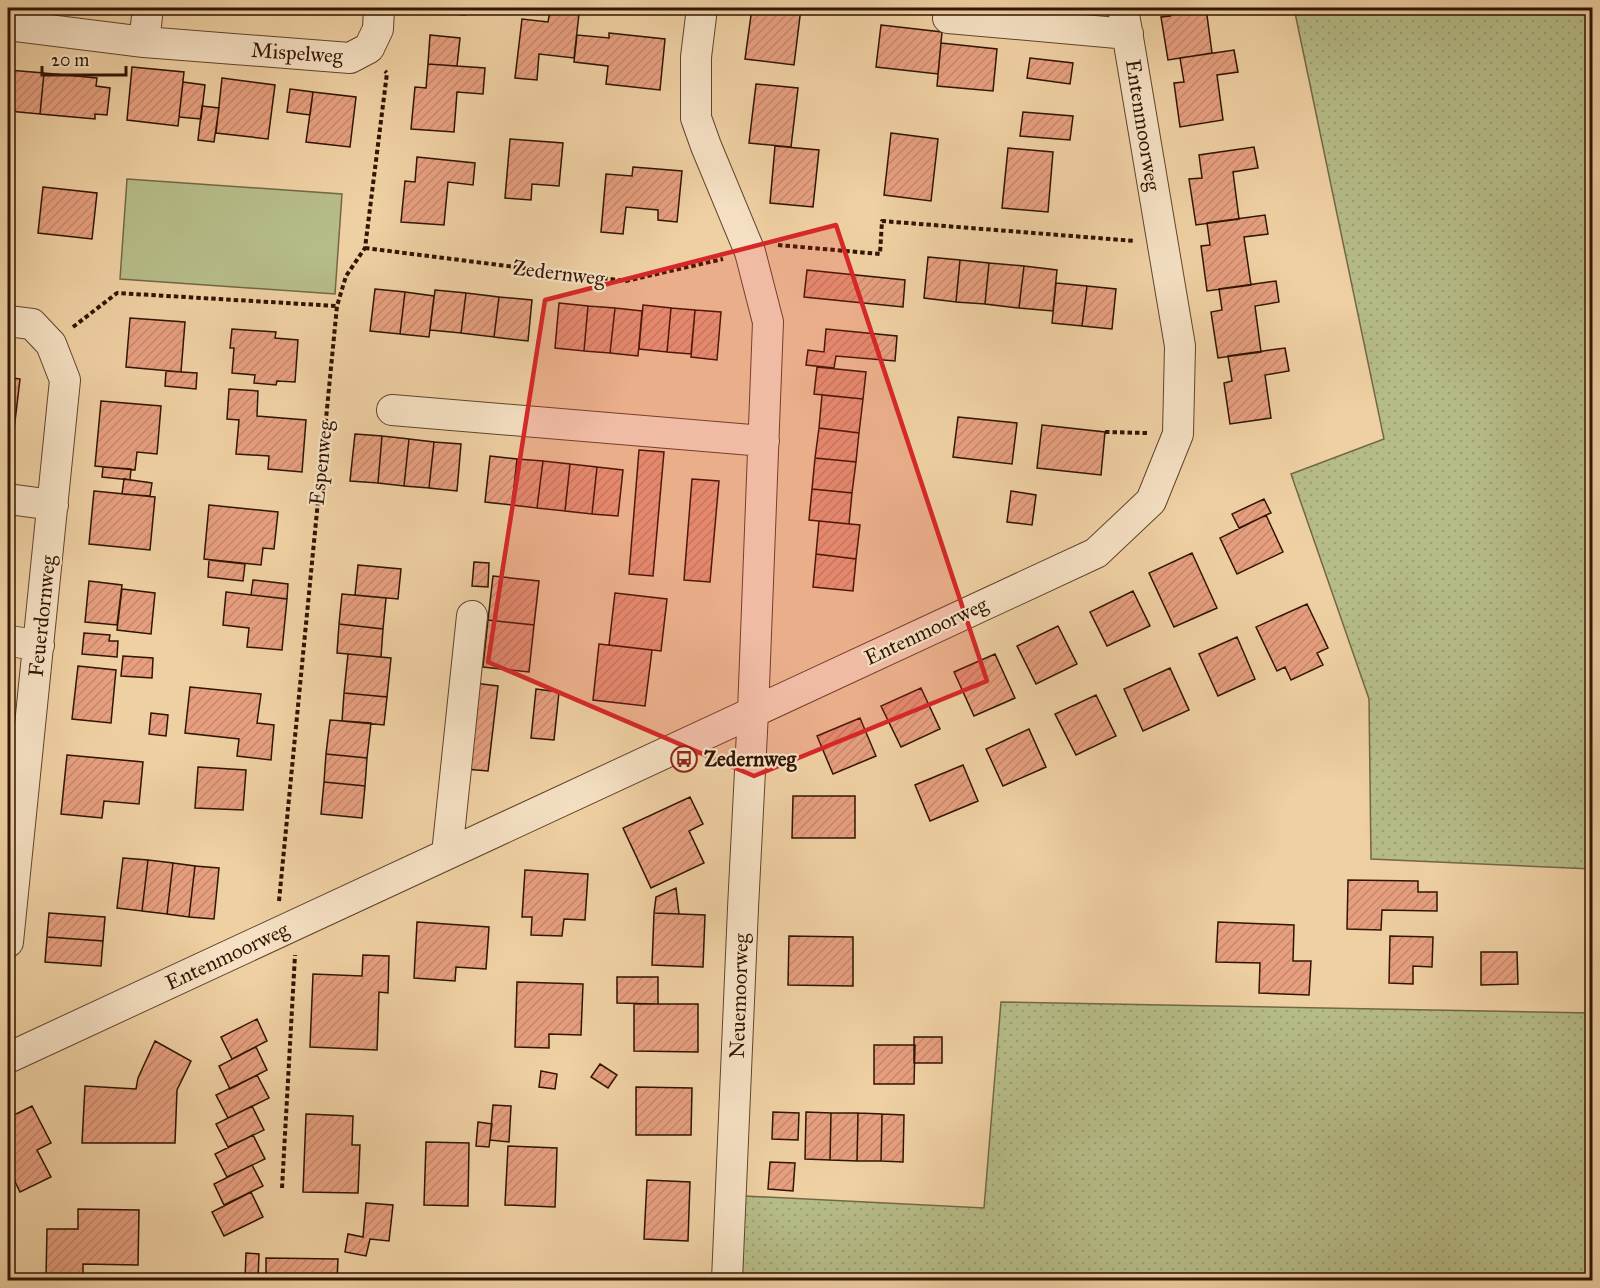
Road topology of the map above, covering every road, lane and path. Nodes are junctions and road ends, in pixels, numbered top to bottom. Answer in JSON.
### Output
{"nodes":[{"id":1,"x":147,"y":8,"type":"edge"},
{"id":2,"x":379,"y":8,"type":"edge"},
{"id":3,"x":702,"y":8,"type":"edge"},
{"id":4,"x":948,"y":18,"type":"dead end"},
{"id":5,"x":1126,"y":21,"type":"edge"},
{"id":6,"x":8,"y":25,"type":"edge"},
{"id":7,"x":144,"y":42,"type":"junction"},
{"id":8,"x":369,"y":48,"type":"junction"},
{"id":9,"x":1162,"y":243,"type":"junction"},
{"id":10,"x":748,"y":247,"type":"junction"},
{"id":11,"x":365,"y":248,"type":"junction"},
{"id":12,"x":337,"y":306,"type":"junction"},
{"id":13,"x":8,"y":321,"type":"edge"},
{"id":14,"x":51,"y":344,"type":"junction"},
{"id":15,"x":392,"y":410,"type":"dead end"},
{"id":16,"x":1106,"y":432,"type":"dead end"},
{"id":17,"x":1178,"y":434,"type":"junction"},
{"id":18,"x":764,"y":441,"type":"junction"},
{"id":19,"x":8,"y":499,"type":"edge"},
{"id":20,"x":53,"y":505,"type":"junction"},
{"id":21,"x":472,"y":616,"type":"dead end"},
{"id":22,"x":8,"y":641,"type":"edge"},
{"id":23,"x":39,"y":645,"type":"junction"},
{"id":24,"x":753,"y":712,"type":"junction"},
{"id":25,"x":447,"y":854,"type":"junction"},
{"id":26,"x":287,"y":929,"type":"junction"},
{"id":27,"x":8,"y":942,"type":"edge"},
{"id":28,"x":8,"y":1058,"type":"edge"},
{"id":29,"x":282,"y":1188,"type":"dead end"},
{"id":30,"x":727,"y":1281,"type":"edge"}],
"edges":[{"from":1,"to":7,"type":"street"},
{"from":2,"to":8,"type":"street"},
{"from":3,"to":10,"type":"street"},
{"from":4,"to":5,"type":"street"},
{"from":5,"to":9,"type":"street","name":"Entenmoorweg"},
{"from":6,"to":7,"type":"street","name":"Mispelweg"},
{"from":7,"to":8,"type":"street","name":"Mispelweg"},
{"from":8,"to":11,"type":"path","name":"Espenweg"},
{"from":9,"to":10,"type":"path"},
{"from":9,"to":17,"type":"street","name":"Entenmoorweg"},
{"from":10,"to":11,"type":"path","name":"Zedernweg"},
{"from":10,"to":18,"type":"street"},
{"from":11,"to":12,"type":"path","name":"Espenweg"},
{"from":12,"to":14,"type":"path"},
{"from":12,"to":26,"type":"path","name":"Espenweg"},
{"from":13,"to":14,"type":"street","name":"Feuerdornweg"},
{"from":14,"to":20,"type":"street","name":"Feuerdornweg"},
{"from":15,"to":18,"type":"street"},
{"from":16,"to":17,"type":"path"},
{"from":17,"to":24,"type":"street","name":"Entenmoorweg"},
{"from":18,"to":24,"type":"street"},
{"from":19,"to":20,"type":"street"},
{"from":20,"to":23,"type":"street","name":"Feuerdornweg"},
{"from":21,"to":25,"type":"street"},
{"from":22,"to":23,"type":"street"},
{"from":23,"to":27,"type":"street","name":"Feuerdornweg"},
{"from":24,"to":25,"type":"street","name":"Entenmoorweg"},
{"from":24,"to":30,"type":"street","name":"Neuemoorweg"},
{"from":25,"to":26,"type":"street","name":"Entenmoorweg"},
{"from":26,"to":28,"type":"street","name":"Entenmoorweg"},
{"from":26,"to":29,"type":"path","name":"Espenweg"}]}
